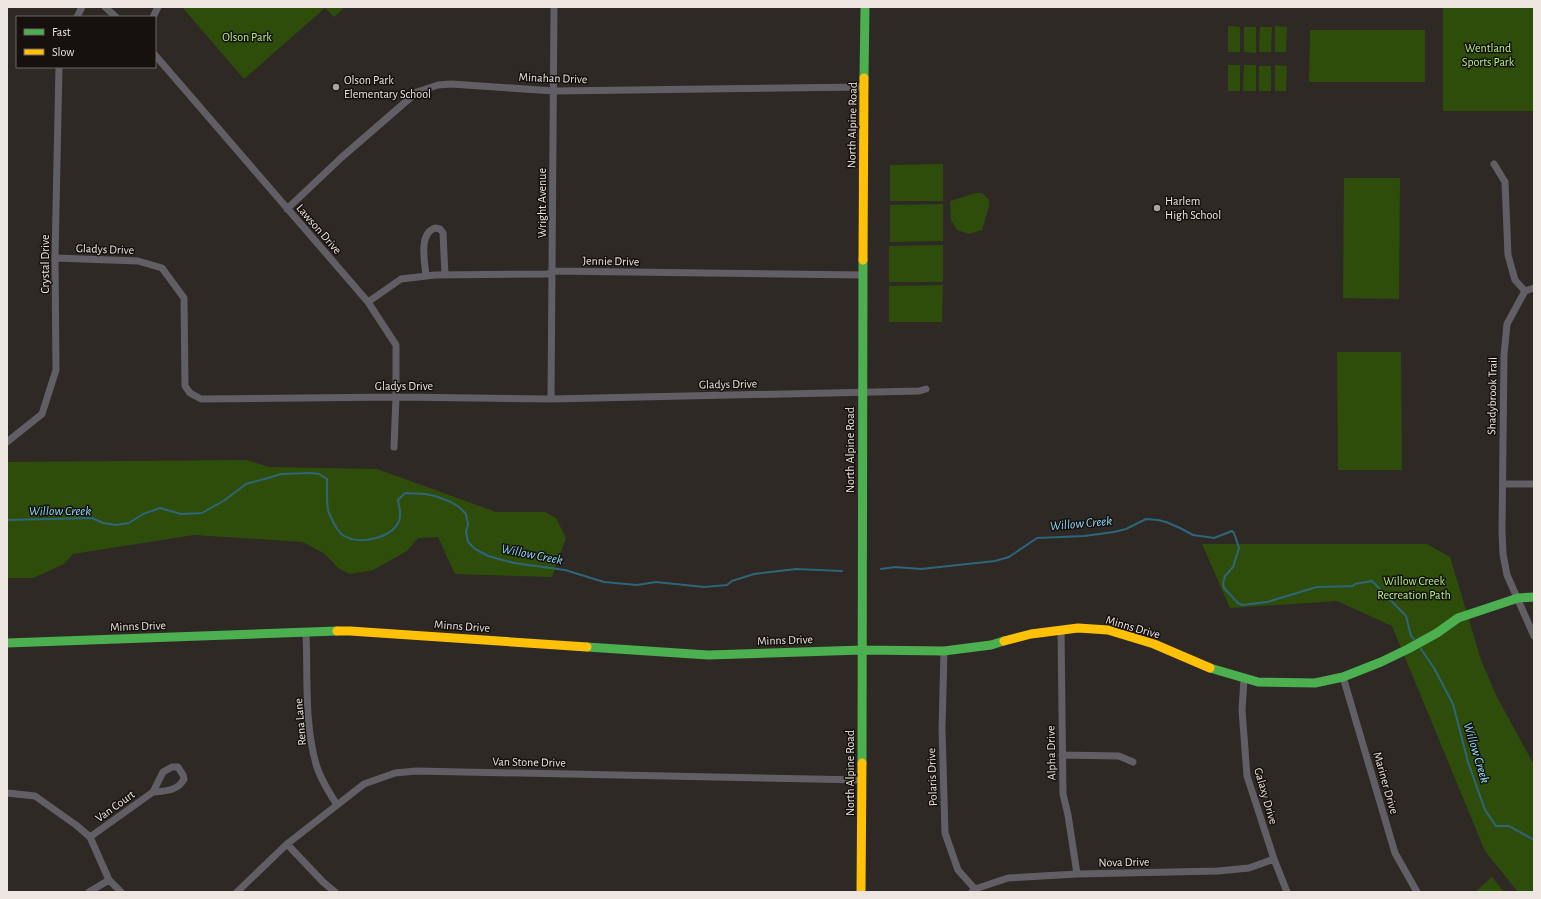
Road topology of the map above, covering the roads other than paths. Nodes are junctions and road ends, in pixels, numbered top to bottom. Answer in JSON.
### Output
{"nodes":[{"id":1,"x":82,"y":7,"type":"edge"},
{"id":2,"x":105,"y":7,"type":"edge"},
{"id":3,"x":158,"y":7,"type":"edge"},
{"id":4,"x":554,"y":7,"type":"edge"},
{"id":5,"x":865,"y":7,"type":"edge"},
{"id":6,"x":78,"y":16,"type":"edge"},
{"id":7,"x":115,"y":16,"type":"edge"},
{"id":8,"x":154,"y":16,"type":"edge"},
{"id":9,"x":156,"y":56,"type":"edge"},
{"id":10,"x":59,"y":68,"type":"edge"},
{"id":11,"x":865,"y":87,"type":"junction"},
{"id":12,"x":554,"y":91,"type":"junction"},
{"id":13,"x":1494,"y":164,"type":"dead end"},
{"id":14,"x":287,"y":209,"type":"junction"},
{"id":15,"x":55,"y":258,"type":"junction"},
{"id":16,"x":552,"y":271,"type":"junction"},
{"id":17,"x":445,"y":275,"type":"junction"},
{"id":18,"x":863,"y":275,"type":"junction"},
{"id":19,"x":426,"y":276,"type":"junction"},
{"id":20,"x":1534,"y":288,"type":"edge"},
{"id":21,"x":1525,"y":291,"type":"junction"},
{"id":22,"x":368,"y":302,"type":"junction"},
{"id":23,"x":926,"y":389,"type":"dead end"},
{"id":24,"x":862,"y":392,"type":"junction"},
{"id":25,"x":396,"y":397,"type":"junction"},
{"id":26,"x":551,"y":399,"type":"junction"},
{"id":27,"x":7,"y":442,"type":"edge"},
{"id":28,"x":394,"y":447,"type":"dead end"},
{"id":29,"x":1503,"y":484,"type":"junction"},
{"id":30,"x":1534,"y":484,"type":"edge"},
{"id":31,"x":1534,"y":597,"type":"edge"},
{"id":32,"x":1518,"y":598,"type":"junction"},
{"id":33,"x":1061,"y":630,"type":"junction"},
{"id":34,"x":306,"y":632,"type":"junction"},
{"id":35,"x":1534,"y":636,"type":"edge"},
{"id":36,"x":7,"y":643,"type":"edge"},
{"id":37,"x":863,"y":650,"type":"junction"},
{"id":38,"x":944,"y":651,"type":"junction"},
{"id":39,"x":1343,"y":677,"type":"junction"},
{"id":40,"x":1244,"y":679,"type":"junction"},
{"id":41,"x":1062,"y":755,"type":"junction"},
{"id":42,"x":1133,"y":762,"type":"dead end"},
{"id":43,"x":862,"y":780,"type":"junction"},
{"id":44,"x":153,"y":792,"type":"junction"},
{"id":45,"x":7,"y":793,"type":"edge"},
{"id":46,"x":337,"y":805,"type":"junction"},
{"id":47,"x":90,"y":837,"type":"junction"},
{"id":48,"x":287,"y":844,"type":"junction"},
{"id":49,"x":1274,"y":859,"type":"junction"},
{"id":50,"x":1077,"y":874,"type":"junction"},
{"id":51,"x":109,"y":880,"type":"junction"},
{"id":52,"x":973,"y":891,"type":"edge"},
{"id":53,"x":89,"y":892,"type":"edge"},
{"id":54,"x":122,"y":892,"type":"edge"},
{"id":55,"x":237,"y":892,"type":"edge"},
{"id":56,"x":335,"y":892,"type":"edge"},
{"id":57,"x":861,"y":892,"type":"edge"},
{"id":58,"x":1288,"y":892,"type":"edge"},
{"id":59,"x":1417,"y":892,"type":"edge"}],
"edges":[{"from":1,"to":6,"type":"street"},
{"from":2,"to":7,"type":"street"},
{"from":3,"to":8,"type":"street"},
{"from":4,"to":12,"type":"street","name":"Wright Avenue"},
{"from":5,"to":11,"type":"street","name":"North Alpine Road"},
{"from":9,"to":14,"type":"street","name":"Lawson Drive"},
{"from":10,"to":15,"type":"street","name":"Crystal Drive"},
{"from":11,"to":12,"type":"street","name":"Minahan Drive"},
{"from":11,"to":18,"type":"street","name":"North Alpine Road"},
{"from":12,"to":14,"type":"street","name":"Minahan Drive"},
{"from":12,"to":16,"type":"street","name":"Wright Avenue"},
{"from":13,"to":21,"type":"street"},
{"from":14,"to":22,"type":"street","name":"Lawson Drive"},
{"from":15,"to":25,"type":"street","name":"Gladys Drive"},
{"from":15,"to":27,"type":"street","name":"Crystal Drive"},
{"from":16,"to":17,"type":"street","name":"Jennie Drive"},
{"from":16,"to":18,"type":"street","name":"Jennie Drive"},
{"from":16,"to":26,"type":"street","name":"Wright Avenue"},
{"from":17,"to":19,"type":"street","name":"Jennie Drive"},
{"from":17,"to":19,"type":"street"},
{"from":18,"to":24,"type":"street","name":"North Alpine Road"},
{"from":19,"to":22,"type":"street","name":"Jennie Drive"},
{"from":20,"to":21,"type":"street"},
{"from":21,"to":29,"type":"street","name":"Shadybrook Trail"},
{"from":22,"to":25,"type":"street","name":"Lawson Drive"},
{"from":23,"to":24,"type":"street","name":"Gladys Drive"},
{"from":24,"to":26,"type":"street","name":"Gladys Drive"},
{"from":24,"to":37,"type":"street","name":"North Alpine Road"},
{"from":25,"to":26,"type":"street","name":"Gladys Drive"},
{"from":25,"to":28,"type":"street","name":"Lawson Drive"},
{"from":29,"to":30,"type":"street"},
{"from":29,"to":32,"type":"street","name":"Shadybrook Trail"},
{"from":31,"to":32,"type":"street","name":"Minns Drive"},
{"from":32,"to":35,"type":"street","name":"Shadybrook Trail"},
{"from":32,"to":39,"type":"street","name":"Minns Drive"},
{"from":33,"to":38,"type":"street","name":"Minns Drive"},
{"from":33,"to":40,"type":"street","name":"Minns Drive"},
{"from":33,"to":41,"type":"street","name":"Alpha Drive"},
{"from":34,"to":36,"type":"street","name":"Minns Drive"},
{"from":34,"to":37,"type":"street","name":"Minns Drive"},
{"from":34,"to":46,"type":"street","name":"Rena Lane"},
{"from":37,"to":38,"type":"street","name":"Minns Drive"},
{"from":37,"to":43,"type":"street","name":"North Alpine Road"},
{"from":38,"to":52,"type":"street","name":"Polaris Drive"},
{"from":39,"to":40,"type":"street","name":"Minns Drive"},
{"from":39,"to":59,"type":"street","name":"Mariner Drive"},
{"from":40,"to":49,"type":"street","name":"Galaxy Drive"},
{"from":41,"to":42,"type":"street"},
{"from":41,"to":50,"type":"street","name":"Alpha Drive"},
{"from":43,"to":46,"type":"street","name":"Van Stone Drive"},
{"from":43,"to":57,"type":"street","name":"North Alpine Road"},
{"from":44,"to":44,"type":"street","name":"Van Court"},
{"from":44,"to":47,"type":"street","name":"Van Court"},
{"from":45,"to":47,"type":"street"},
{"from":46,"to":48,"type":"street","name":"Van Stone Drive"},
{"from":47,"to":51,"type":"street"},
{"from":48,"to":55,"type":"street","name":"Van Stone Drive"},
{"from":48,"to":56,"type":"street"},
{"from":49,"to":50,"type":"street","name":"Nova Drive"},
{"from":49,"to":58,"type":"street","name":"Galaxy Drive"},
{"from":50,"to":52,"type":"street","name":"Nova Drive"},
{"from":51,"to":53,"type":"street"},
{"from":51,"to":54,"type":"street"}]}
